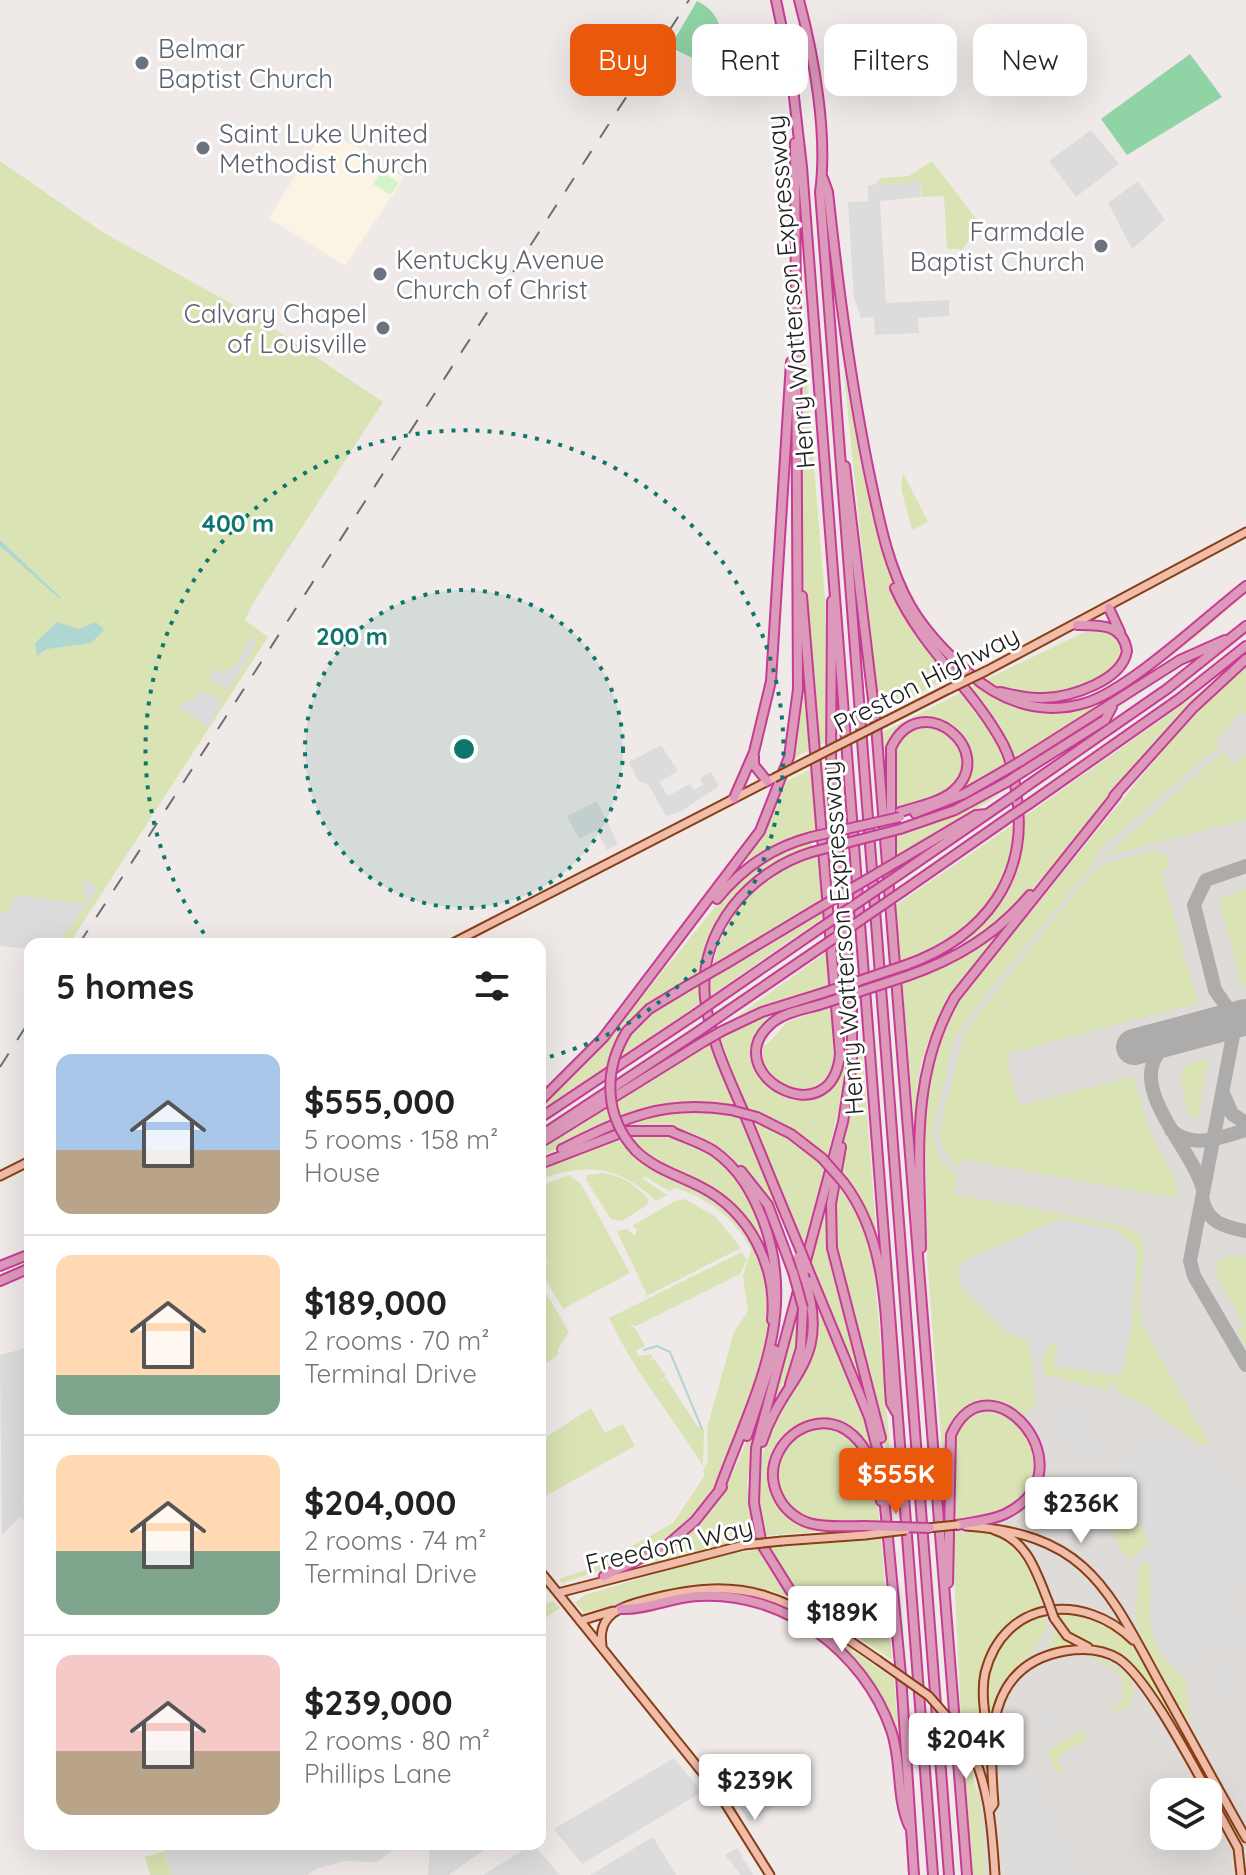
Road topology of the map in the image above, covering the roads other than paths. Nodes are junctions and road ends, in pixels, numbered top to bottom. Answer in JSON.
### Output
{"nodes":[{"id":1,"x":776,"y":0,"type":"edge"},
{"id":2,"x":799,"y":0,"type":"edge"},
{"id":3,"x":797,"y":123,"type":"junction"},
{"id":4,"x":822,"y":176,"type":"junction"},
{"id":5,"x":795,"y":350,"type":"junction"},
{"id":6,"x":842,"y":457,"type":"junction"},
{"id":7,"x":1246,"y":532,"type":"edge"},
{"id":8,"x":883,"y":538,"type":"junction"},
{"id":9,"x":797,"y":584,"type":"junction"},
{"id":10,"x":1246,"y":586,"type":"edge"},
{"id":11,"x":834,"y":588,"type":"junction"},
{"id":12,"x":1109,"y":608,"type":"junction"},
{"id":13,"x":1077,"y":625,"type":"junction"},
{"id":14,"x":1246,"y":626,"type":"edge"},
{"id":15,"x":1121,"y":634,"type":"junction"},
{"id":16,"x":1233,"y":637,"type":"junction"},
{"id":17,"x":1246,"y":646,"type":"edge"},
{"id":18,"x":1246,"y":659,"type":"edge"},
{"id":19,"x":974,"y":679,"type":"junction"},
{"id":20,"x":1112,"y":707,"type":"junction"},
{"id":21,"x":754,"y":752,"type":"junction"},
{"id":22,"x":770,"y":780,"type":"junction"},
{"id":23,"x":1117,"y":794,"type":"junction"},
{"id":24,"x":734,"y":798,"type":"junction"},
{"id":25,"x":900,"y":814,"type":"junction"},
{"id":26,"x":988,"y":814,"type":"junction"},
{"id":27,"x":888,"y":897,"type":"junction"},
{"id":28,"x":463,"y":938,"type":"edge"},
{"id":29,"x":669,"y":953,"type":"junction"},
{"id":30,"x":546,"y":1095,"type":"edge"},
{"id":31,"x":546,"y":1114,"type":"edge"},
{"id":32,"x":843,"y":1122,"type":"junction"},
{"id":33,"x":670,"y":1131,"type":"junction"},
{"id":34,"x":546,"y":1132,"type":"edge"},
{"id":35,"x":546,"y":1139,"type":"edge"},
{"id":36,"x":546,"y":1159,"type":"edge"},
{"id":37,"x":546,"y":1161,"type":"edge"},
{"id":38,"x":24,"y":1164,"type":"edge"},
{"id":39,"x":0,"y":1176,"type":"edge"},
{"id":40,"x":799,"y":1253,"type":"junction"},
{"id":41,"x":24,"y":1256,"type":"edge"},
{"id":42,"x":0,"y":1266,"type":"edge"},
{"id":43,"x":24,"y":1271,"type":"edge"},
{"id":44,"x":0,"y":1281,"type":"edge"},
{"id":45,"x":790,"y":1310,"type":"junction"},
{"id":46,"x":768,"y":1347,"type":"junction"},
{"id":47,"x":928,"y":1388,"type":"junction"},
{"id":48,"x":781,"y":1402,"type":"junction"},
{"id":49,"x":898,"y":1416,"type":"junction"},
{"id":50,"x":757,"y":1454,"type":"junction"},
{"id":51,"x":719,"y":1490,"type":"junction"},
{"id":52,"x":886,"y":1507,"type":"junction"},
{"id":53,"x":957,"y":1525,"type":"junction"},
{"id":54,"x":980,"y":1527,"type":"junction"},
{"id":55,"x":888,"y":1528,"type":"junction"},
{"id":56,"x":930,"y":1528,"type":"joint"},
{"id":57,"x":864,"y":1530,"type":"junction"},
{"id":58,"x":546,"y":1578,"type":"edge"},
{"id":59,"x":602,"y":1578,"type":"junction"},
{"id":60,"x":558,"y":1593,"type":"junction"},
{"id":61,"x":946,"y":1600,"type":"junction"},
{"id":62,"x":621,"y":1609,"type":"junction"},
{"id":63,"x":580,"y":1621,"type":"junction"},
{"id":64,"x":824,"y":1622,"type":"junction"},
{"id":65,"x":1138,"y":1644,"type":"junction"},
{"id":66,"x":602,"y":1647,"type":"junction"},
{"id":67,"x":1098,"y":1651,"type":"junction"},
{"id":68,"x":991,"y":1768,"type":"junction"},
{"id":69,"x":1200,"y":1778,"type":"edge"},
{"id":70,"x":990,"y":1810,"type":"junction"},
{"id":71,"x":1222,"y":1818,"type":"edge"},
{"id":72,"x":911,"y":1831,"type":"junction"},
{"id":73,"x":1246,"y":1838,"type":"edge"},
{"id":74,"x":965,"y":1873,"type":"edge"},
{"id":75,"x":770,"y":1875,"type":"edge"},
{"id":76,"x":914,"y":1875,"type":"edge"},
{"id":77,"x":933,"y":1875,"type":"edge"},
{"id":78,"x":949,"y":1875,"type":"edge"},
{"id":79,"x":995,"y":1875,"type":"edge"},
{"id":80,"x":1241,"y":1875,"type":"edge"}],
"edges":[{"from":1,"to":3,"type":"highway","name":"Henry Watterson Expressway"},
{"from":2,"to":4,"type":"highway","name":"Henry Watterson Expressway"},
{"from":3,"to":5,"type":"highway"},
{"from":3,"to":11,"type":"highway","name":"Henry Watterson Expressway"},
{"from":4,"to":6,"type":"highway","name":"Henry Watterson Expressway"},
{"from":4,"to":8,"type":"highway"},
{"from":5,"to":9,"type":"highway"},
{"from":5,"to":21,"type":"highway"},
{"from":6,"to":27,"type":"highway"},
{"from":6,"to":78,"type":"highway","name":"Henry Watterson Expressway"},
{"from":7,"to":12,"type":"main road","name":"Preston Highway"},
{"from":8,"to":19,"type":"highway"},
{"from":8,"to":35,"type":"highway","bridge":true},
{"from":9,"to":23,"type":"highway","bridge":true},
{"from":9,"to":29,"type":"highway"},
{"from":10,"to":19,"type":"highway"},
{"from":11,"to":32,"type":"highway"},
{"from":11,"to":49,"type":"highway","name":"Henry Watterson Expressway"},
{"from":12,"to":13,"type":"main road","name":"Preston Highway"},
{"from":12,"to":15,"type":"highway"},
{"from":13,"to":15,"type":"highway"},
{"from":13,"to":22,"type":"main road","name":"Preston Highway","bridge":true},
{"from":14,"to":16,"type":"highway"},
{"from":15,"to":19,"type":"highway"},
{"from":16,"to":20,"type":"highway"},
{"from":16,"to":26,"type":"highway","bridge":true},
{"from":17,"to":34,"type":"highway","bridge":true},
{"from":18,"to":23,"type":"highway"},
{"from":20,"to":25,"type":"highway","bridge":true},
{"from":20,"to":40,"type":"highway","bridge":true},
{"from":21,"to":22,"type":"highway"},
{"from":21,"to":24,"type":"highway"},
{"from":22,"to":24,"type":"main road","name":"Preston Highway"},
{"from":23,"to":47,"type":"highway"},
{"from":24,"to":28,"type":"main road","name":"Preston Highway"},
{"from":25,"to":27,"type":"highway"},
{"from":25,"to":29,"type":"highway","bridge":true},
{"from":26,"to":31,"type":"highway","bridge":true},
{"from":26,"to":46,"type":"highway","bridge":true},
{"from":27,"to":47,"type":"highway"},
{"from":29,"to":30,"type":"highway"},
{"from":32,"to":45,"type":"highway"},
{"from":32,"to":52,"type":"highway"},
{"from":33,"to":37,"type":"highway"},
{"from":33,"to":46,"type":"highway"},
{"from":33,"to":48,"type":"highway","bridge":true},
{"from":36,"to":49,"type":"highway","bridge":true},
{"from":38,"to":39,"type":"main road"},
{"from":40,"to":48,"type":"highway","bridge":true},
{"from":40,"to":52,"type":"highway","bridge":true},
{"from":41,"to":42,"type":"highway"},
{"from":43,"to":44,"type":"highway"},
{"from":45,"to":50,"type":"highway"},
{"from":45,"to":51,"type":"highway"},
{"from":46,"to":51,"type":"highway"},
{"from":47,"to":61,"type":"highway"},
{"from":48,"to":50,"type":"highway"},
{"from":49,"to":77,"type":"highway","name":"Henry Watterson Expressway"},
{"from":50,"to":64,"type":"highway"},
{"from":51,"to":59,"type":"highway"},
{"from":52,"to":55,"type":"highway"},
{"from":53,"to":54,"type":"main road"},
{"from":53,"to":56,"type":"main road","bridge":true},
{"from":53,"to":61,"type":"highway"},
{"from":54,"to":65,"type":"main road"},
{"from":54,"to":67,"type":"main road","bridge":true},
{"from":55,"to":57,"type":"highway"},
{"from":55,"to":72,"type":"highway"},
{"from":56,"to":57,"type":"highway","bridge":true},
{"from":57,"to":59,"type":"main road","name":"Freedom Way","bridge":true},
{"from":58,"to":60,"type":"main road"},
{"from":59,"to":60,"type":"main road","name":"Freedom Way"},
{"from":60,"to":63,"type":"main road"},
{"from":61,"to":74,"type":"highway"},
{"from":62,"to":63,"type":"main road"},
{"from":62,"to":64,"type":"main road"},
{"from":62,"to":66,"type":"main road"},
{"from":62,"to":72,"type":"highway"},
{"from":63,"to":66,"type":"main road"},
{"from":64,"to":70,"type":"main road","bridge":true},
{"from":65,"to":68,"type":"main road"},
{"from":65,"to":73,"type":"main road"},
{"from":66,"to":75,"type":"main road"},
{"from":67,"to":68,"type":"main road"},
{"from":67,"to":69,"type":"main road"},
{"from":68,"to":70,"type":"main road"},
{"from":70,"to":79,"type":"main road"},
{"from":71,"to":80,"type":"main road"},
{"from":72,"to":76,"type":"highway"}]}
